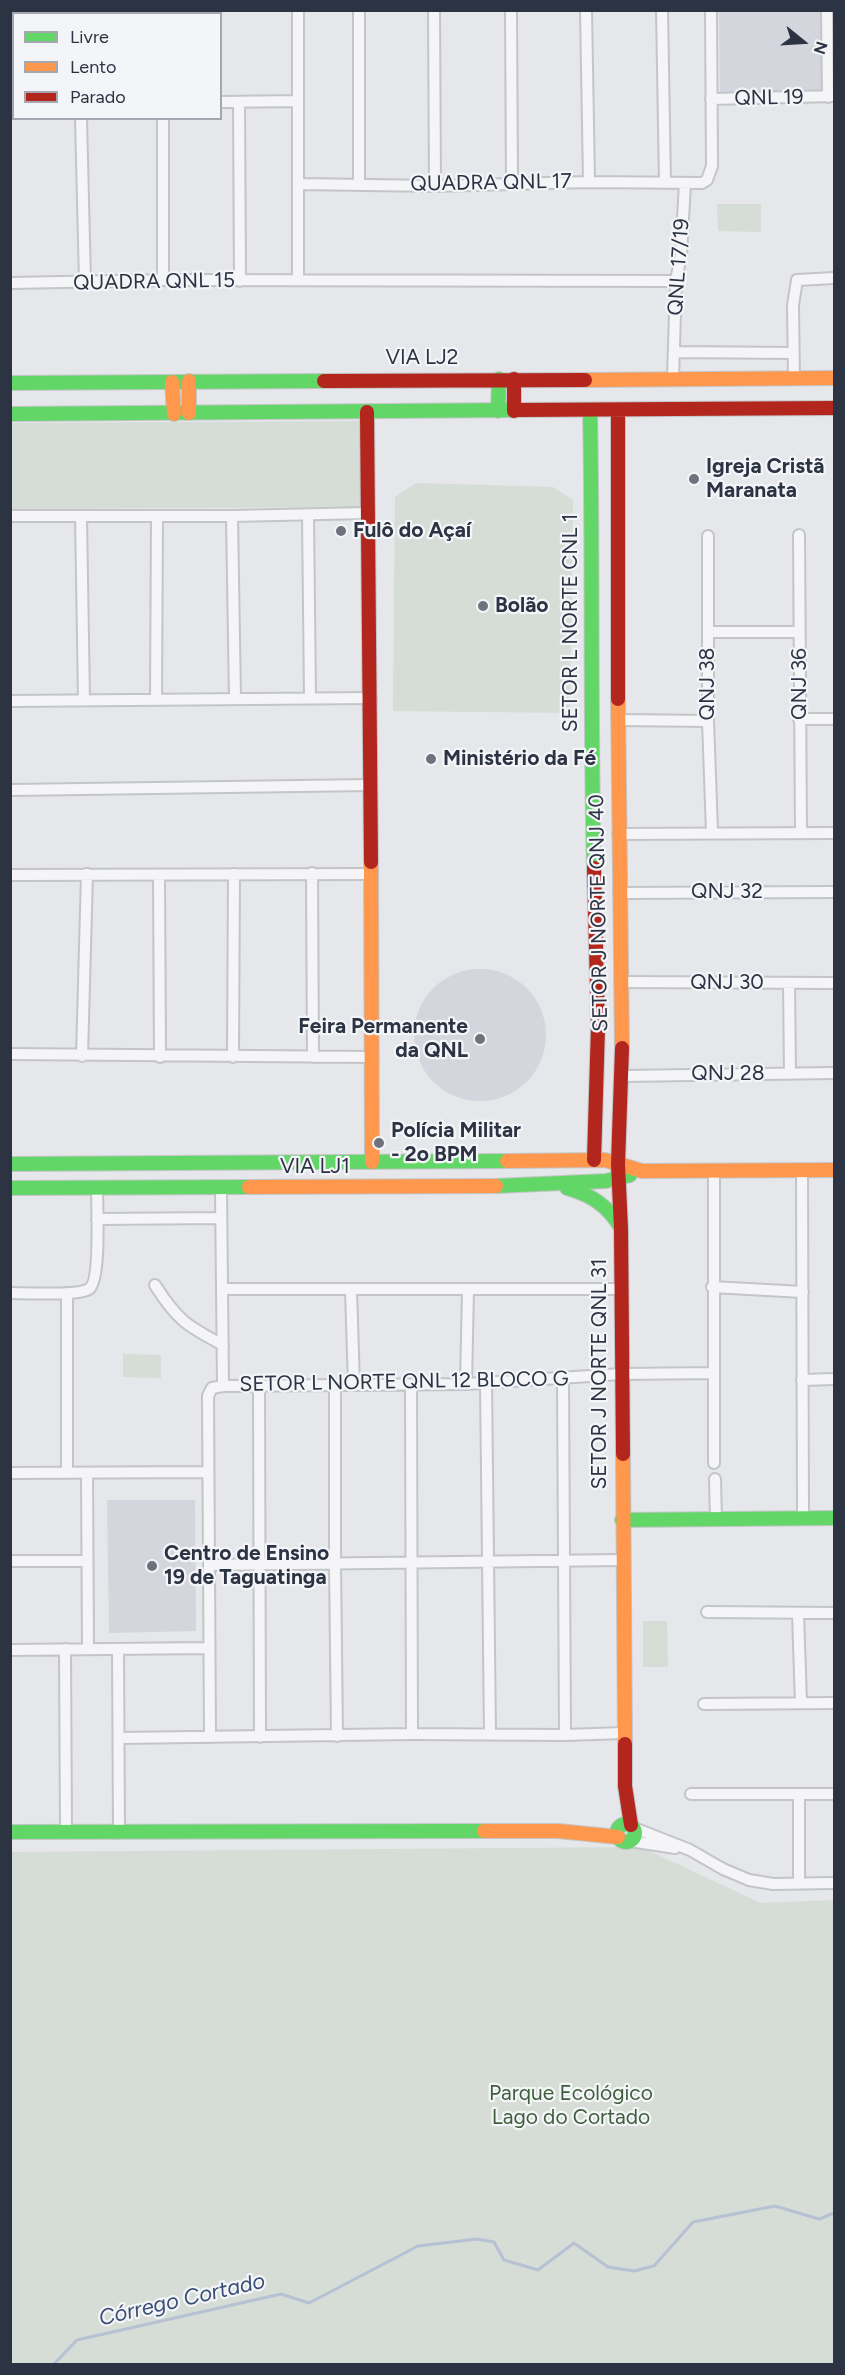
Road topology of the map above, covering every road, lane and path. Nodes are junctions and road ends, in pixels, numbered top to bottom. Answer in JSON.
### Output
{"nodes":[{"id":1,"x":212,"y":10,"type":"edge"},
{"id":2,"x":298,"y":10,"type":"edge"},
{"id":3,"x":359,"y":10,"type":"edge"},
{"id":4,"x":434,"y":10,"type":"edge"},
{"id":5,"x":510,"y":10,"type":"edge"},
{"id":6,"x":586,"y":10,"type":"edge"},
{"id":7,"x":662,"y":10,"type":"edge"},
{"id":8,"x":711,"y":10,"type":"edge"},
{"id":9,"x":828,"y":10,"type":"edge"},
{"id":10,"x":151,"y":12,"type":"edge"},
{"id":11,"x":831,"y":97,"type":"edge"},
{"id":12,"x":711,"y":99,"type":"junction"},
{"id":13,"x":298,"y":101,"type":"junction"},
{"id":14,"x":222,"y":102,"type":"edge"},
{"id":15,"x":239,"y":102,"type":"junction"},
{"id":16,"x":81,"y":120,"type":"edge"},
{"id":17,"x":163,"y":120,"type":"edge"},
{"id":18,"x":589,"y":182,"type":"junction"},
{"id":19,"x":359,"y":183,"type":"junction"},
{"id":20,"x":512,"y":183,"type":"junction"},
{"id":21,"x":665,"y":183,"type":"junction"},
{"id":22,"x":685,"y":183,"type":"junction"},
{"id":23,"x":298,"y":184,"type":"junction"},
{"id":24,"x":435,"y":186,"type":"junction"},
{"id":25,"x":834,"y":278,"type":"edge"},
{"id":26,"x":163,"y":280,"type":"junction"},
{"id":27,"x":298,"y":280,"type":"junction"},
{"id":28,"x":240,"y":281,"type":"junction"},
{"id":29,"x":85,"y":282,"type":"junction"},
{"id":30,"x":676,"y":282,"type":"junction"},
{"id":31,"x":10,"y":283,"type":"edge"},
{"id":32,"x":674,"y":352,"type":"junction"},
{"id":33,"x":793,"y":353,"type":"junction"},
{"id":34,"x":673,"y":378,"type":"junction"},
{"id":35,"x":834,"y":378,"type":"edge"},
{"id":36,"x":499,"y":379,"type":"junction"},
{"id":37,"x":514,"y":379,"type":"junction"},
{"id":38,"x":795,"y":379,"type":"junction"},
{"id":39,"x":189,"y":381,"type":"junction"},
{"id":40,"x":172,"y":382,"type":"junction"},
{"id":41,"x":10,"y":383,"type":"edge"},
{"id":42,"x":834,"y":408,"type":"edge"},
{"id":43,"x":590,"y":410,"type":"junction"},
{"id":44,"x":618,"y":410,"type":"junction"},
{"id":45,"x":498,"y":411,"type":"junction"},
{"id":46,"x":514,"y":411,"type":"junction"},
{"id":47,"x":367,"y":412,"type":"junction"},
{"id":48,"x":189,"y":413,"type":"junction"},
{"id":49,"x":10,"y":414,"type":"edge"},
{"id":50,"x":174,"y":414,"type":"junction"},
{"id":51,"x":592,"y":476,"type":"junction"},
{"id":52,"x":619,"y":477,"type":"junction"},
{"id":53,"x":369,"y":513,"type":"junction"},
{"id":54,"x":308,"y":514,"type":"junction"},
{"id":55,"x":10,"y":516,"type":"edge"},
{"id":56,"x":81,"y":516,"type":"junction"},
{"id":57,"x":157,"y":516,"type":"junction"},
{"id":58,"x":232,"y":516,"type":"junction"},
{"id":59,"x":799,"y":535,"type":"dead end"},
{"id":60,"x":708,"y":536,"type":"dead end"},
{"id":61,"x":593,"y":543,"type":"junction"},
{"id":62,"x":619,"y":545,"type":"junction"},
{"id":63,"x":708,"y":632,"type":"junction"},
{"id":64,"x":800,"y":632,"type":"junction"},
{"id":65,"x":310,"y":698,"type":"junction"},
{"id":66,"x":371,"y":698,"type":"junction"},
{"id":67,"x":235,"y":699,"type":"junction"},
{"id":68,"x":84,"y":700,"type":"junction"},
{"id":69,"x":156,"y":700,"type":"junction"},
{"id":70,"x":10,"y":701,"type":"edge"},
{"id":71,"x":800,"y":719,"type":"junction"},
{"id":72,"x":834,"y":719,"type":"edge"},
{"id":73,"x":619,"y":720,"type":"junction"},
{"id":74,"x":708,"y":721,"type":"junction"},
{"id":75,"x":371,"y":785,"type":"junction"},
{"id":76,"x":10,"y":790,"type":"edge"},
{"id":77,"x":712,"y":832,"type":"junction"},
{"id":78,"x":801,"y":833,"type":"junction"},
{"id":79,"x":834,"y":833,"type":"edge"},
{"id":80,"x":618,"y":834,"type":"junction"},
{"id":81,"x":618,"y":849,"type":"junction"},
{"id":82,"x":593,"y":852,"type":"junction"},
{"id":83,"x":312,"y":873,"type":"junction"},
{"id":84,"x":87,"y":874,"type":"junction"},
{"id":85,"x":234,"y":874,"type":"junction"},
{"id":86,"x":370,"y":874,"type":"junction"},
{"id":87,"x":593,"y":874,"type":"junction"},
{"id":88,"x":10,"y":875,"type":"edge"},
{"id":89,"x":159,"y":875,"type":"junction"},
{"id":90,"x":619,"y":877,"type":"junction"},
{"id":91,"x":834,"y":892,"type":"edge"},
{"id":92,"x":619,"y":893,"type":"junction"},
{"id":93,"x":620,"y":982,"type":"junction"},
{"id":94,"x":789,"y":983,"type":"junction"},
{"id":95,"x":834,"y":983,"type":"edge"},
{"id":96,"x":10,"y":1054,"type":"edge"},
{"id":97,"x":82,"y":1056,"type":"junction"},
{"id":98,"x":160,"y":1057,"type":"junction"},
{"id":99,"x":233,"y":1057,"type":"junction"},
{"id":100,"x":313,"y":1057,"type":"junction"},
{"id":101,"x":373,"y":1057,"type":"junction"},
{"id":102,"x":834,"y":1073,"type":"edge"},
{"id":103,"x":790,"y":1074,"type":"junction"},
{"id":104,"x":622,"y":1081,"type":"junction"},
{"id":105,"x":597,"y":1089,"type":"junction"},
{"id":106,"x":594,"y":1160,"type":"junction"},
{"id":107,"x":468,"y":1161,"type":"junction"},
{"id":108,"x":265,"y":1162,"type":"junction"},
{"id":109,"x":372,"y":1162,"type":"junction"},
{"id":110,"x":10,"y":1164,"type":"edge"},
{"id":111,"x":26,"y":1164,"type":"junction"},
{"id":112,"x":55,"y":1164,"type":"junction"},
{"id":113,"x":618,"y":1164,"type":"junction"},
{"id":114,"x":802,"y":1170,"type":"junction"},
{"id":115,"x":834,"y":1170,"type":"edge"},
{"id":116,"x":642,"y":1171,"type":"junction"},
{"id":117,"x":714,"y":1172,"type":"junction"},
{"id":118,"x":619,"y":1179,"type":"junction"},
{"id":119,"x":554,"y":1184,"type":"junction"},
{"id":120,"x":52,"y":1187,"type":"junction"},
{"id":121,"x":468,"y":1187,"type":"junction"},
{"id":122,"x":14,"y":1188,"type":"edge"},
{"id":123,"x":263,"y":1188,"type":"junction"},
{"id":124,"x":97,"y":1189,"type":"junction"},
{"id":125,"x":221,"y":1189,"type":"junction"},
{"id":126,"x":221,"y":1218,"type":"junction"},
{"id":127,"x":97,"y":1219,"type":"junction"},
{"id":128,"x":621,"y":1229,"type":"junction"},
{"id":129,"x":155,"y":1285,"type":"dead end"},
{"id":130,"x":712,"y":1287,"type":"junction"},
{"id":131,"x":223,"y":1289,"type":"junction"},
{"id":132,"x":621,"y":1289,"type":"junction"},
{"id":133,"x":351,"y":1290,"type":"junction"},
{"id":134,"x":468,"y":1290,"type":"junction"},
{"id":135,"x":803,"y":1292,"type":"junction"},
{"id":136,"x":10,"y":1293,"type":"edge"},
{"id":137,"x":67,"y":1293,"type":"junction"},
{"id":138,"x":223,"y":1345,"type":"junction"},
{"id":139,"x":712,"y":1373,"type":"junction"},
{"id":140,"x":621,"y":1374,"type":"junction"},
{"id":141,"x":563,"y":1379,"type":"junction"},
{"id":142,"x":834,"y":1379,"type":"edge"},
{"id":143,"x":802,"y":1380,"type":"junction"},
{"id":144,"x":486,"y":1383,"type":"junction"},
{"id":145,"x":466,"y":1384,"type":"junction"},
{"id":146,"x":335,"y":1385,"type":"junction"},
{"id":147,"x":411,"y":1385,"type":"junction"},
{"id":148,"x":219,"y":1386,"type":"junction"},
{"id":149,"x":354,"y":1386,"type":"junction"},
{"id":150,"x":259,"y":1387,"type":"junction"},
{"id":151,"x":714,"y":1463,"type":"dead end"},
{"id":152,"x":208,"y":1472,"type":"junction"},
{"id":153,"x":10,"y":1473,"type":"edge"},
{"id":154,"x":67,"y":1473,"type":"junction"},
{"id":155,"x":87,"y":1473,"type":"junction"},
{"id":156,"x":715,"y":1479,"type":"dead end"},
{"id":157,"x":803,"y":1518,"type":"junction"},
{"id":158,"x":834,"y":1518,"type":"edge"},
{"id":159,"x":716,"y":1519,"type":"junction"},
{"id":160,"x":622,"y":1520,"type":"junction"},
{"id":161,"x":622,"y":1560,"type":"junction"},
{"id":162,"x":10,"y":1561,"type":"edge"},
{"id":163,"x":87,"y":1561,"type":"junction"},
{"id":164,"x":565,"y":1562,"type":"junction"},
{"id":165,"x":488,"y":1563,"type":"junction"},
{"id":166,"x":261,"y":1564,"type":"junction"},
{"id":167,"x":335,"y":1564,"type":"junction"},
{"id":168,"x":412,"y":1564,"type":"junction"},
{"id":169,"x":209,"y":1565,"type":"junction"},
{"id":170,"x":707,"y":1612,"type":"dead end"},
{"id":171,"x":834,"y":1613,"type":"edge"},
{"id":172,"x":798,"y":1614,"type":"junction"},
{"id":173,"x":118,"y":1648,"type":"junction"},
{"id":174,"x":209,"y":1648,"type":"junction"},
{"id":175,"x":66,"y":1649,"type":"junction"},
{"id":176,"x":88,"y":1649,"type":"junction"},
{"id":177,"x":10,"y":1650,"type":"edge"},
{"id":178,"x":801,"y":1703,"type":"junction"},
{"id":179,"x":834,"y":1703,"type":"edge"},
{"id":180,"x":704,"y":1704,"type":"dead end"},
{"id":181,"x":624,"y":1733,"type":"junction"},
{"id":182,"x":412,"y":1734,"type":"junction"},
{"id":183,"x":490,"y":1734,"type":"junction"},
{"id":184,"x":565,"y":1735,"type":"junction"},
{"id":185,"x":337,"y":1736,"type":"junction"},
{"id":186,"x":210,"y":1737,"type":"junction"},
{"id":187,"x":260,"y":1737,"type":"junction"},
{"id":188,"x":120,"y":1738,"type":"junction"},
{"id":189,"x":691,"y":1794,"type":"dead end"},
{"id":190,"x":834,"y":1794,"type":"edge"},
{"id":191,"x":799,"y":1795,"type":"junction"},
{"id":192,"x":626,"y":1830,"type":"junction"},
{"id":193,"x":10,"y":1832,"type":"edge"},
{"id":194,"x":66,"y":1832,"type":"junction"},
{"id":195,"x":119,"y":1833,"type":"junction"},
{"id":196,"x":834,"y":1883,"type":"edge"},
{"id":197,"x":799,"y":1884,"type":"junction"}],
"edges":[{"from":1,"to":10,"type":"street"},
{"from":2,"to":13,"type":"street"},
{"from":3,"to":19,"type":"street"},
{"from":4,"to":24,"type":"street"},
{"from":5,"to":20,"type":"street"},
{"from":6,"to":18,"type":"street"},
{"from":7,"to":21,"type":"street"},
{"from":8,"to":12,"type":"street","name":"QNL 19"},
{"from":9,"to":11,"type":"street","name":"QNL 19"},
{"from":11,"to":12,"type":"street","name":"QNL 19"},
{"from":12,"to":22,"type":"street","name":"QNL 19"},
{"from":13,"to":15,"type":"street"},
{"from":13,"to":23,"type":"street"},
{"from":14,"to":15,"type":"street"},
{"from":15,"to":28,"type":"street"},
{"from":16,"to":29,"type":"street"},
{"from":17,"to":26,"type":"street"},
{"from":18,"to":20,"type":"street","name":"QUADRA QNL 17"},
{"from":18,"to":21,"type":"street","name":"QUADRA QNL 17"},
{"from":19,"to":23,"type":"street","name":"QUADRA QNL 17"},
{"from":19,"to":24,"type":"street","name":"QUADRA QNL 17"},
{"from":20,"to":24,"type":"street","name":"QUADRA QNL 17"},
{"from":21,"to":22,"type":"street","name":"QUADRA QNL 17"},
{"from":22,"to":30,"type":"street","name":"QNL 17/19"},
{"from":23,"to":27,"type":"street"},
{"from":25,"to":33,"type":"street"},
{"from":26,"to":28,"type":"street","name":"QUADRA QNL 15"},
{"from":26,"to":29,"type":"street","name":"QUADRA QNL 15"},
{"from":27,"to":28,"type":"street","name":"QUADRA QNL 15"},
{"from":27,"to":30,"type":"street"},
{"from":29,"to":31,"type":"street","name":"QUADRA QNL 15"},
{"from":30,"to":32,"type":"street","name":"QNL 17/19"},
{"from":32,"to":33,"type":"street"},
{"from":32,"to":34,"type":"street","name":"QNL 17/19"},
{"from":33,"to":38,"type":"street"},
{"from":34,"to":37,"type":"street","name":"VIA LJ2"},
{"from":34,"to":38,"type":"street","name":"VIA LJ2"},
{"from":35,"to":38,"type":"street","name":"VIA LJ2"},
{"from":36,"to":37,"type":"street","name":"VIA LJ2"},
{"from":36,"to":39,"type":"street","name":"VIA LJ2"},
{"from":36,"to":45,"type":"street"},
{"from":37,"to":46,"type":"street"},
{"from":39,"to":40,"type":"street","name":"VIA LJ2"},
{"from":39,"to":48,"type":"street"},
{"from":40,"to":41,"type":"street","name":"VIA LJ2"},
{"from":40,"to":50,"type":"street"},
{"from":42,"to":44,"type":"street"},
{"from":43,"to":44,"type":"street"},
{"from":43,"to":46,"type":"street"},
{"from":43,"to":51,"type":"street","name":"SETOR L NORTE CNL 1"},
{"from":44,"to":52,"type":"street","name":"SETOR J NORTE QNJ 40"},
{"from":45,"to":46,"type":"street"},
{"from":45,"to":47,"type":"street"},
{"from":47,"to":48,"type":"street"},
{"from":47,"to":53,"type":"street"},
{"from":48,"to":50,"type":"street"},
{"from":49,"to":50,"type":"street"},
{"from":51,"to":52,"type":"street"},
{"from":51,"to":61,"type":"street","name":"SETOR L NORTE CNL 1"},
{"from":52,"to":62,"type":"street","name":"SETOR J NORTE QNJ 40"},
{"from":53,"to":54,"type":"street"},
{"from":53,"to":66,"type":"street"},
{"from":54,"to":58,"type":"street"},
{"from":54,"to":65,"type":"street"},
{"from":55,"to":56,"type":"street"},
{"from":56,"to":57,"type":"street"},
{"from":56,"to":68,"type":"street"},
{"from":57,"to":58,"type":"street"},
{"from":57,"to":69,"type":"street"},
{"from":58,"to":67,"type":"street"},
{"from":59,"to":64,"type":"street","name":"QNJ 36"},
{"from":60,"to":63,"type":"street","name":"QNJ 38"},
{"from":61,"to":62,"type":"street"},
{"from":61,"to":82,"type":"street","name":"SETOR L NORTE CNL 1"},
{"from":62,"to":73,"type":"street","name":"SETOR J NORTE QNJ 40"},
{"from":63,"to":64,"type":"street"},
{"from":63,"to":74,"type":"street","name":"QNJ 38"},
{"from":64,"to":71,"type":"street","name":"QNJ 36"},
{"from":65,"to":66,"type":"street"},
{"from":65,"to":67,"type":"street"},
{"from":66,"to":75,"type":"street"},
{"from":67,"to":69,"type":"street"},
{"from":68,"to":69,"type":"street"},
{"from":68,"to":70,"type":"street"},
{"from":71,"to":72,"type":"street"},
{"from":71,"to":78,"type":"street","name":"QNJ 36"},
{"from":73,"to":74,"type":"street"},
{"from":73,"to":80,"type":"street","name":"SETOR J NORTE QNJ 40"},
{"from":74,"to":77,"type":"street","name":"QNJ 38"},
{"from":75,"to":76,"type":"street"},
{"from":75,"to":86,"type":"street"},
{"from":77,"to":78,"type":"street"},
{"from":77,"to":80,"type":"street"},
{"from":78,"to":79,"type":"street"},
{"from":80,"to":81,"type":"street","name":"SETOR J NORTE QNJ 40"},
{"from":81,"to":82,"type":"street"},
{"from":81,"to":90,"type":"street","name":"SETOR J NORTE QNJ 40"},
{"from":82,"to":87,"type":"street","name":"SETOR L NORTE CNL 1"},
{"from":83,"to":85,"type":"street"},
{"from":83,"to":86,"type":"street"},
{"from":83,"to":100,"type":"street"},
{"from":84,"to":88,"type":"street"},
{"from":84,"to":89,"type":"street"},
{"from":84,"to":97,"type":"street"},
{"from":85,"to":89,"type":"street"},
{"from":85,"to":99,"type":"street"},
{"from":86,"to":101,"type":"street"},
{"from":87,"to":90,"type":"street"},
{"from":87,"to":105,"type":"street","name":"SETOR L NORTE CNL 1"},
{"from":89,"to":98,"type":"street"},
{"from":90,"to":92,"type":"street","name":"SETOR J NORTE QNJ 40"},
{"from":91,"to":92,"type":"street","name":"QNJ 32"},
{"from":92,"to":93,"type":"street","name":"SETOR J NORTE QNJ 40"},
{"from":93,"to":94,"type":"street","name":"QNJ 30"},
{"from":93,"to":104,"type":"street","name":"SETOR J NORTE QNJ 40"},
{"from":94,"to":95,"type":"street","name":"QNJ 30"},
{"from":94,"to":103,"type":"street"},
{"from":96,"to":97,"type":"street"},
{"from":97,"to":98,"type":"street"},
{"from":98,"to":99,"type":"street"},
{"from":99,"to":100,"type":"street"},
{"from":100,"to":101,"type":"street"},
{"from":101,"to":109,"type":"street"},
{"from":102,"to":103,"type":"street","name":"QNJ 28"},
{"from":103,"to":104,"type":"street","name":"QNJ 28"},
{"from":104,"to":105,"type":"street"},
{"from":104,"to":113,"type":"street","name":"SETOR J NORTE QNJ 40"},
{"from":105,"to":106,"type":"street","name":"SETOR L NORTE CNL 1"},
{"from":106,"to":107,"type":"street","name":"VIA LJ1"},
{"from":106,"to":113,"type":"street","name":"VIA LJ1"},
{"from":107,"to":109,"type":"street","name":"VIA LJ1"},
{"from":107,"to":121,"type":"street"},
{"from":108,"to":109,"type":"street","name":"VIA LJ1"},
{"from":108,"to":112,"type":"street","name":"VIA LJ1"},
{"from":108,"to":123,"type":"street"},
{"from":110,"to":111,"type":"street","name":"VIA LJ1"},
{"from":111,"to":112,"type":"street","name":"VIA LJ1"},
{"from":111,"to":122,"type":"street"},
{"from":112,"to":120,"type":"street"},
{"from":113,"to":116,"type":"street","name":"VIA LJ1"},
{"from":113,"to":118,"type":"street","name":"SETOR J NORTE QNJ 40"},
{"from":114,"to":115,"type":"street"},
{"from":114,"to":117,"type":"street"},
{"from":114,"to":135,"type":"street"},
{"from":116,"to":117,"type":"street"},
{"from":116,"to":118,"type":"street","name":"VIA LJ1"},
{"from":117,"to":130,"type":"street"},
{"from":118,"to":119,"type":"street","name":"VIA LJ1"},
{"from":118,"to":128,"type":"street","name":"SETOR J NORTE QNL 31"},
{"from":119,"to":121,"type":"street","name":"VIA LJ1"},
{"from":119,"to":128,"type":"street"},
{"from":120,"to":122,"type":"street","name":"VIA LJ1"},
{"from":120,"to":124,"type":"street","name":"VIA LJ1"},
{"from":121,"to":123,"type":"street","name":"VIA LJ1"},
{"from":123,"to":125,"type":"street","name":"VIA LJ1"},
{"from":124,"to":125,"type":"street","name":"VIA LJ1"},
{"from":124,"to":127,"type":"street"},
{"from":125,"to":126,"type":"street"},
{"from":126,"to":127,"type":"street"},
{"from":126,"to":131,"type":"street"},
{"from":127,"to":137,"type":"street"},
{"from":128,"to":132,"type":"street","name":"SETOR J NORTE QNL 31"},
{"from":129,"to":138,"type":"street"},
{"from":130,"to":135,"type":"street"},
{"from":130,"to":139,"type":"street"},
{"from":131,"to":133,"type":"street"},
{"from":131,"to":138,"type":"street"},
{"from":132,"to":134,"type":"street"},
{"from":132,"to":140,"type":"street","name":"SETOR J NORTE QNL 31"},
{"from":133,"to":134,"type":"street"},
{"from":133,"to":149,"type":"street"},
{"from":134,"to":145,"type":"street"},
{"from":135,"to":143,"type":"street"},
{"from":136,"to":137,"type":"street"},
{"from":137,"to":154,"type":"street"},
{"from":138,"to":148,"type":"street"},
{"from":139,"to":140,"type":"street","name":"SETOR L NORTE QNL 12 BLOCO G"},
{"from":139,"to":151,"type":"street"},
{"from":140,"to":141,"type":"street","name":"SETOR L NORTE QNL 12 BLOCO G"},
{"from":140,"to":160,"type":"street","name":"SETOR J NORTE QNL 31"},
{"from":141,"to":144,"type":"street","name":"SETOR L NORTE QNL 12 BLOCO G"},
{"from":141,"to":164,"type":"street"},
{"from":142,"to":143,"type":"street"},
{"from":143,"to":157,"type":"street"},
{"from":144,"to":145,"type":"street","name":"SETOR L NORTE QNL 12 BLOCO G"},
{"from":144,"to":165,"type":"street"},
{"from":145,"to":147,"type":"street","name":"SETOR L NORTE QNL 12 BLOCO G"},
{"from":146,"to":149,"type":"street","name":"SETOR L NORTE QNL 12 BLOCO G"},
{"from":146,"to":150,"type":"street","name":"SETOR L NORTE QNL 12 BLOCO G"},
{"from":146,"to":167,"type":"street"},
{"from":147,"to":149,"type":"street","name":"SETOR L NORTE QNL 12 BLOCO G"},
{"from":147,"to":168,"type":"street"},
{"from":148,"to":150,"type":"street","name":"SETOR L NORTE QNL 12 BLOCO G"},
{"from":148,"to":152,"type":"street"},
{"from":150,"to":166,"type":"street"},
{"from":152,"to":155,"type":"street"},
{"from":152,"to":169,"type":"street"},
{"from":153,"to":154,"type":"street"},
{"from":154,"to":155,"type":"street"},
{"from":155,"to":163,"type":"street"},
{"from":156,"to":159,"type":"street"},
{"from":157,"to":158,"type":"street"},
{"from":157,"to":159,"type":"street"},
{"from":159,"to":160,"type":"street"},
{"from":160,"to":161,"type":"street","name":"SETOR J NORTE QNL 31"},
{"from":161,"to":164,"type":"street"},
{"from":161,"to":181,"type":"street","name":"SETOR J NORTE QNL 31"},
{"from":162,"to":163,"type":"street"},
{"from":163,"to":176,"type":"street"},
{"from":164,"to":165,"type":"street"},
{"from":164,"to":184,"type":"street"},
{"from":165,"to":168,"type":"street"},
{"from":165,"to":183,"type":"street"},
{"from":166,"to":167,"type":"street"},
{"from":166,"to":169,"type":"street"},
{"from":166,"to":187,"type":"street"},
{"from":167,"to":168,"type":"street"},
{"from":167,"to":185,"type":"street"},
{"from":168,"to":182,"type":"street"},
{"from":169,"to":174,"type":"street"},
{"from":170,"to":172,"type":"street"},
{"from":171,"to":172,"type":"street"},
{"from":172,"to":178,"type":"street"},
{"from":173,"to":174,"type":"street"},
{"from":173,"to":176,"type":"street"},
{"from":173,"to":188,"type":"street"},
{"from":174,"to":186,"type":"street"},
{"from":175,"to":176,"type":"street"},
{"from":175,"to":177,"type":"street"},
{"from":175,"to":194,"type":"street"},
{"from":178,"to":179,"type":"street"},
{"from":178,"to":180,"type":"street"},
{"from":181,"to":184,"type":"street"},
{"from":181,"to":192,"type":"street","name":"SETOR J NORTE QNL 31"},
{"from":182,"to":183,"type":"street"},
{"from":182,"to":185,"type":"street"},
{"from":183,"to":184,"type":"street"},
{"from":185,"to":187,"type":"street"},
{"from":186,"to":187,"type":"street"},
{"from":186,"to":188,"type":"street"},
{"from":188,"to":195,"type":"street"},
{"from":189,"to":191,"type":"street"},
{"from":190,"to":191,"type":"street"},
{"from":191,"to":197,"type":"street"},
{"from":192,"to":195,"type":"street"},
{"from":192,"to":197,"type":"street"},
{"from":193,"to":194,"type":"street"},
{"from":194,"to":195,"type":"street"},
{"from":196,"to":197,"type":"street"}]}
